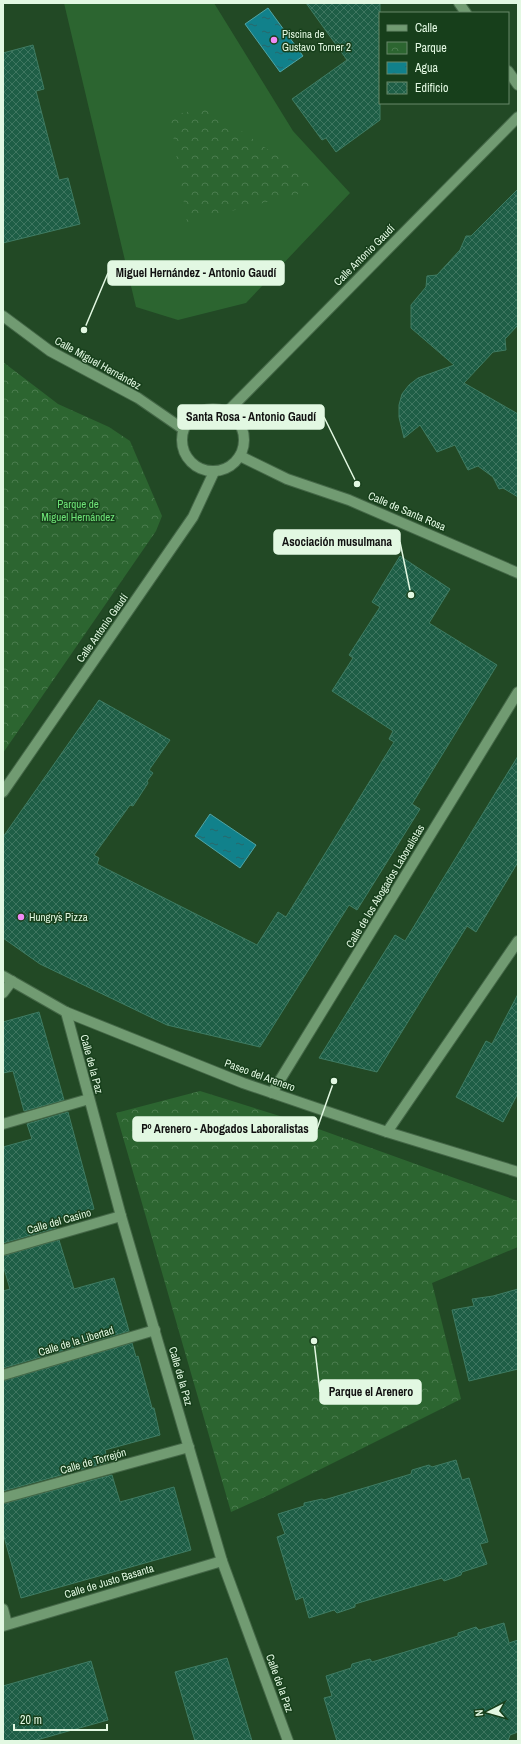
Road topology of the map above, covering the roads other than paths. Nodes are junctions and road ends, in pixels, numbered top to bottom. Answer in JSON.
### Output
{"nodes":[{"id":1,"x":459,"y":3,"type":"edge"},
{"id":2,"x":465,"y":12,"type":"edge"},
{"id":3,"x":509,"y":72,"type":"edge"},
{"id":4,"x":518,"y":85,"type":"edge"},
{"id":5,"x":518,"y":117,"type":"edge"},
{"id":6,"x":3,"y":316,"type":"edge"},
{"id":7,"x":228,"y":412,"type":"junction"},
{"id":8,"x":183,"y":429,"type":"junction"},
{"id":9,"x":240,"y":456,"type":"junction"},
{"id":10,"x":214,"y":472,"type":"junction"},
{"id":11,"x":518,"y":573,"type":"edge"},
{"id":12,"x":518,"y":692,"type":"edge"},
{"id":13,"x":3,"y":792,"type":"edge"},
{"id":14,"x":518,"y":941,"type":"edge"},
{"id":15,"x":8,"y":979,"type":"edge"},
{"id":16,"x":3,"y":993,"type":"edge"},
{"id":17,"x":66,"y":1012,"type":"junction"},
{"id":18,"x":272,"y":1093,"type":"junction"},
{"id":19,"x":89,"y":1099,"type":"junction"},
{"id":20,"x":3,"y":1124,"type":"edge"},
{"id":21,"x":386,"y":1132,"type":"junction"},
{"id":22,"x":518,"y":1172,"type":"edge"},
{"id":23,"x":121,"y":1216,"type":"junction"},
{"id":24,"x":3,"y":1250,"type":"edge"},
{"id":25,"x":155,"y":1330,"type":"junction"},
{"id":26,"x":3,"y":1376,"type":"edge"},
{"id":27,"x":189,"y":1447,"type":"junction"},
{"id":28,"x":3,"y":1498,"type":"edge"},
{"id":29,"x":222,"y":1561,"type":"junction"},
{"id":30,"x":3,"y":1609,"type":"edge"},
{"id":31,"x":5,"y":1625,"type":"edge"},
{"id":32,"x":288,"y":1741,"type":"edge"}],
"edges":[{"from":1,"to":2,"type":"street"},
{"from":3,"to":4,"type":"street"},
{"from":5,"to":7,"type":"street","name":"Calle Antonio Gaudí"},
{"from":6,"to":8,"type":"street","name":"Calle Miguel Hernández"},
{"from":7,"to":8,"type":"street"},
{"from":7,"to":9,"type":"street"},
{"from":8,"to":10,"type":"street"},
{"from":9,"to":10,"type":"street"},
{"from":9,"to":11,"type":"street","name":"Calle de Santa Rosa"},
{"from":10,"to":13,"type":"street","name":"Calle Antonio Gaudí"},
{"from":12,"to":18,"type":"street","name":"Calle de los Abogados Laboralistas"},
{"from":14,"to":21,"type":"street"},
{"from":15,"to":16,"type":"street"},
{"from":15,"to":17,"type":"street","name":"Paseo del Arenero"},
{"from":17,"to":18,"type":"street","name":"Paseo del Arenero"},
{"from":17,"to":19,"type":"street","name":"Calle de la Paz"},
{"from":18,"to":21,"type":"street","name":"Paseo del Arenero"},
{"from":19,"to":20,"type":"street"},
{"from":19,"to":23,"type":"street","name":"Calle de la Paz"},
{"from":21,"to":22,"type":"street","name":"Paseo del Arenero"},
{"from":23,"to":24,"type":"street","name":"Calle del Casino"},
{"from":23,"to":25,"type":"street","name":"Calle de la Paz"},
{"from":25,"to":26,"type":"street","name":"Calle de la Libertad"},
{"from":25,"to":27,"type":"street","name":"Calle de la Paz"},
{"from":27,"to":28,"type":"street","name":"Calle de Torrejón"},
{"from":27,"to":29,"type":"street","name":"Calle de la Paz"},
{"from":29,"to":31,"type":"street","name":"Calle de Justo Basanta"},
{"from":29,"to":32,"type":"street","name":"Calle de la Paz"},
{"from":30,"to":31,"type":"street"}]}
